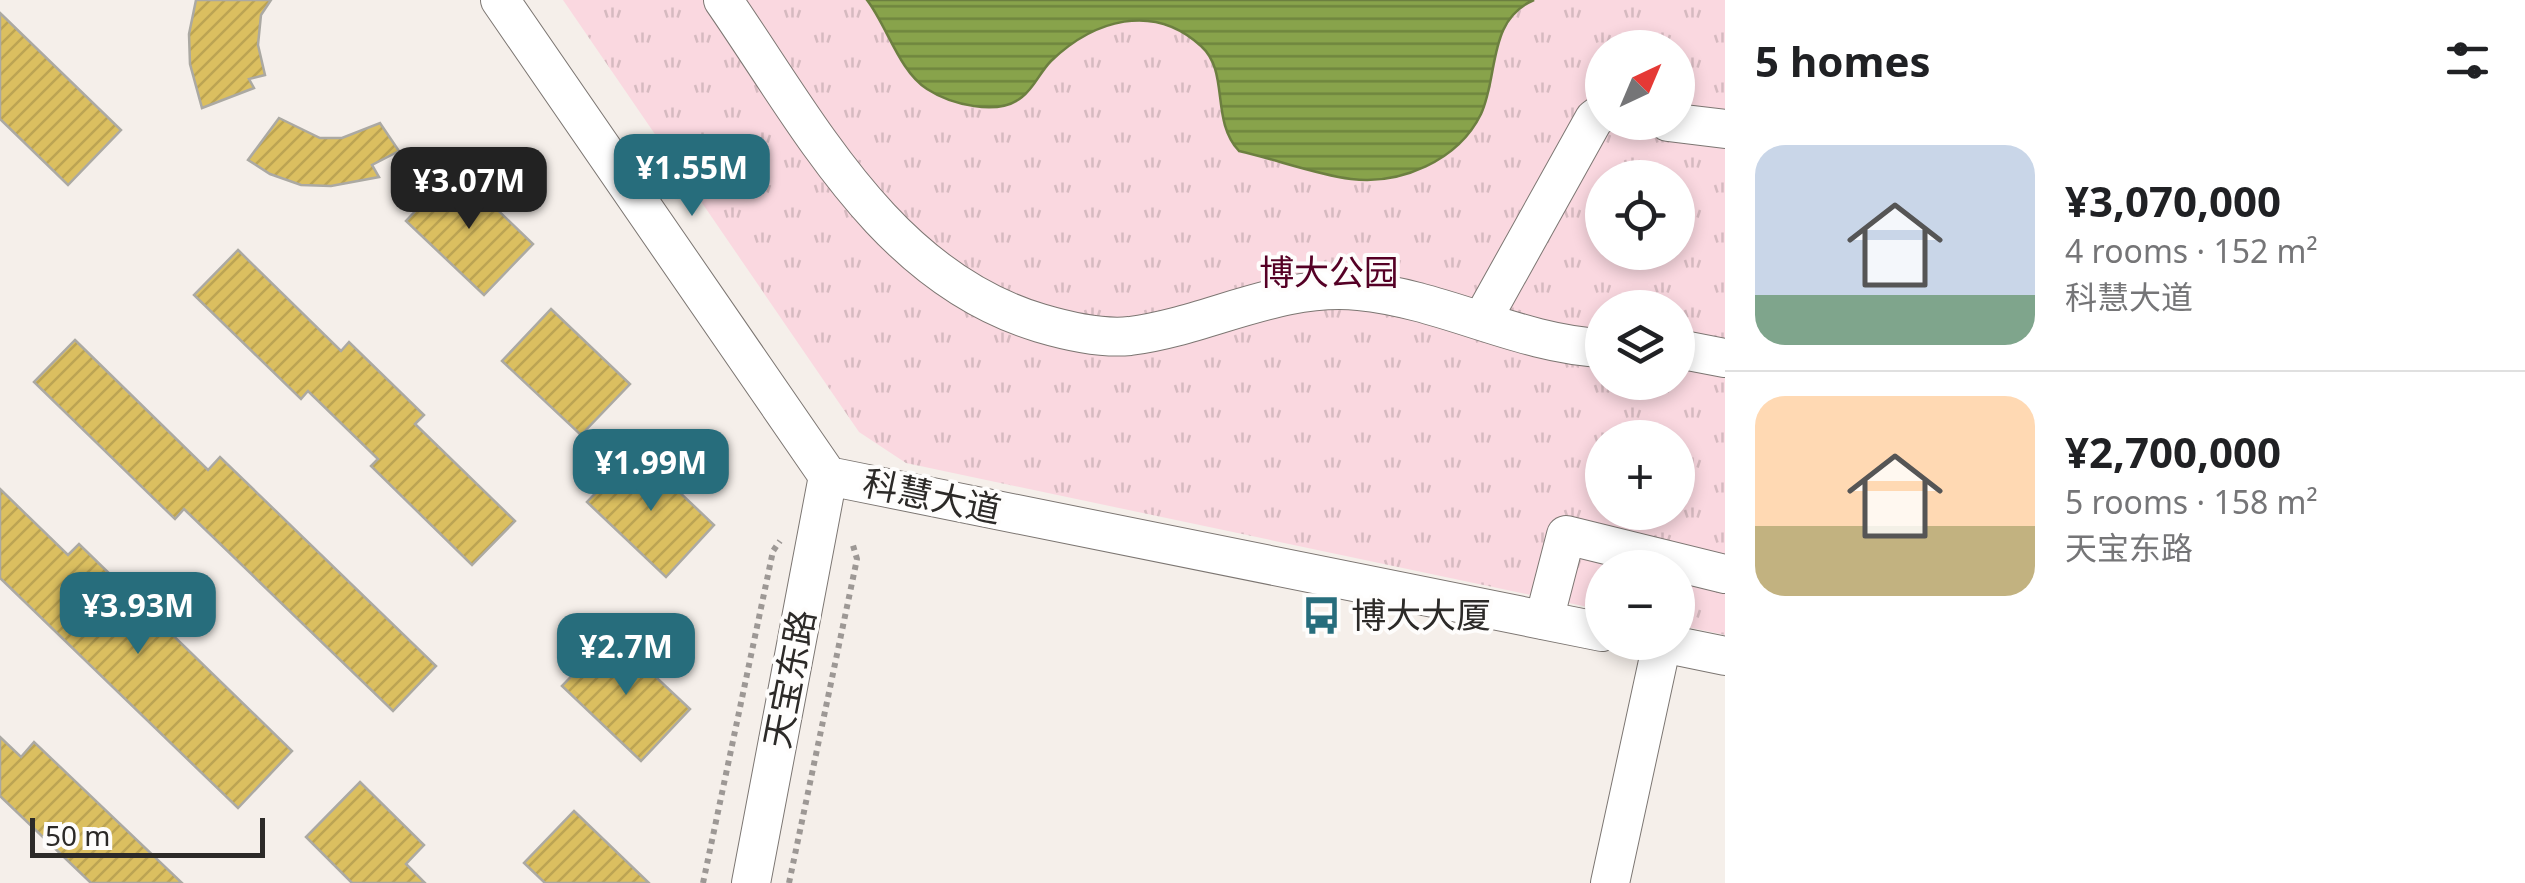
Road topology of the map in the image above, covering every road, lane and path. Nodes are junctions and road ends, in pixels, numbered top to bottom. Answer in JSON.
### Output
{"nodes":[{"id":1,"x":500,"y":0,"type":"edge"},
{"id":2,"x":723,"y":0,"type":"edge"},
{"id":3,"x":1695,"y":125,"type":"edge"},
{"id":4,"x":1725,"y":129,"type":"edge"},
{"id":5,"x":1585,"y":135,"type":"edge"},
{"id":6,"x":1482,"y":320,"type":"junction"},
{"id":7,"x":1585,"y":347,"type":"edge"},
{"id":8,"x":1695,"y":352,"type":"edge"},
{"id":9,"x":1725,"y":358,"type":"edge"},
{"id":10,"x":828,"y":476,"type":"junction"},
{"id":11,"x":784,"y":536,"type":"dead end"},
{"id":12,"x":1725,"y":574,"type":"edge"},
{"id":13,"x":1544,"y":620,"type":"junction"},
{"id":14,"x":1585,"y":628,"type":"edge"},
{"id":15,"x":1695,"y":650,"type":"edge"},
{"id":16,"x":1725,"y":656,"type":"edge"},
{"id":17,"x":1656,"y":660,"type":"edge"},
{"id":18,"x":703,"y":883,"type":"edge"},
{"id":19,"x":751,"y":883,"type":"edge"},
{"id":20,"x":1610,"y":883,"type":"edge"}],
"edges":[{"from":1,"to":10,"type":"street","name":"科慧大道"},
{"from":2,"to":6,"type":"street"},
{"from":3,"to":4,"type":"street"},
{"from":5,"to":6,"type":"street"},
{"from":6,"to":7,"type":"street"},
{"from":8,"to":9,"type":"street"},
{"from":10,"to":13,"type":"street","name":"科慧大道"},
{"from":10,"to":19,"type":"street","name":"天宝东路"},
{"from":11,"to":18,"type":"path"},
{"from":12,"to":13,"type":"street"},
{"from":13,"to":14,"type":"street","name":"科慧大道"},
{"from":15,"to":16,"type":"street"},
{"from":17,"to":20,"type":"street"}]}
